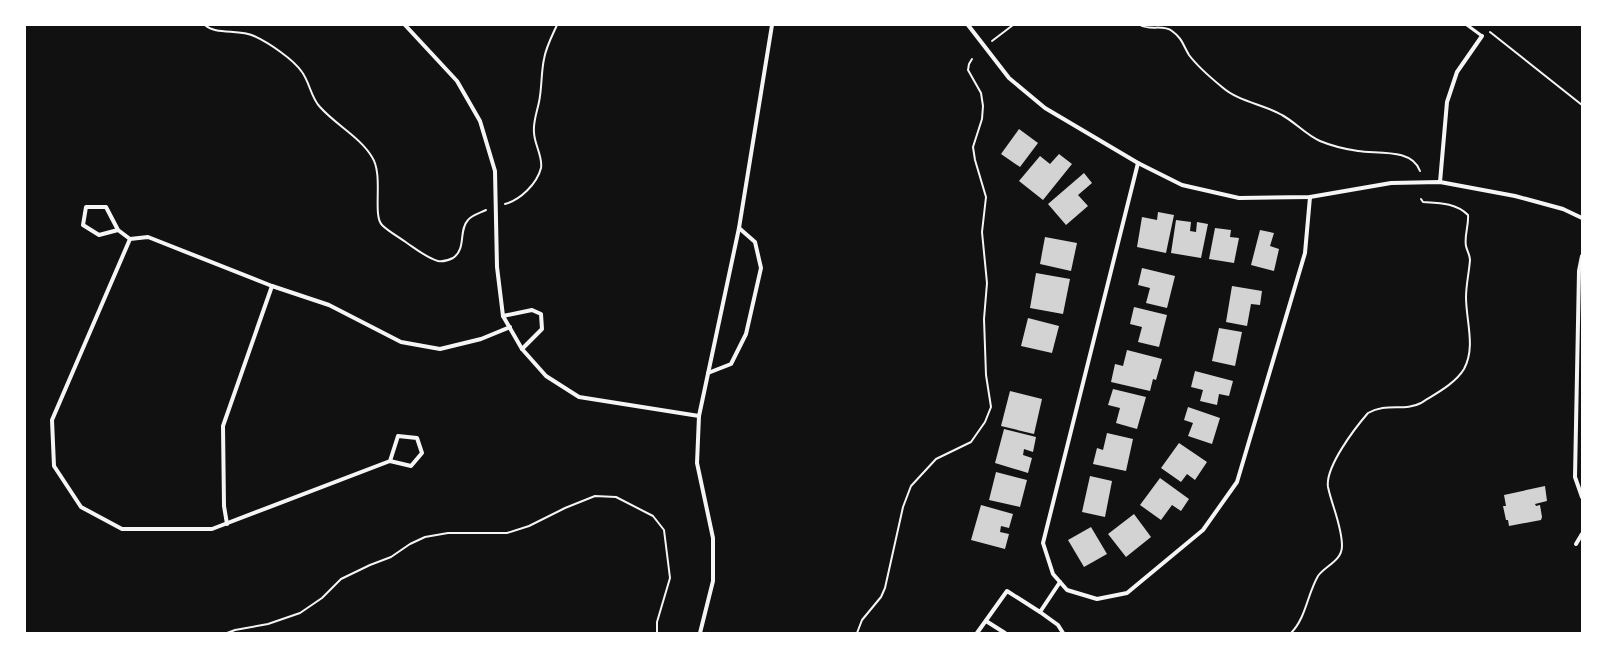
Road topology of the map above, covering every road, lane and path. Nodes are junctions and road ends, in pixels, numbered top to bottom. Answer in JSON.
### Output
{"nodes":[{"id":1,"x":205,"y":25,"type":"edge"},
{"id":2,"x":405,"y":25,"type":"edge"},
{"id":3,"x":557,"y":25,"type":"edge"},
{"id":4,"x":772,"y":25,"type":"edge"},
{"id":5,"x":775,"y":25,"type":"edge"},
{"id":6,"x":968,"y":25,"type":"edge"},
{"id":7,"x":1014,"y":25,"type":"edge"},
{"id":8,"x":1140,"y":25,"type":"edge"},
{"id":9,"x":1467,"y":25,"type":"edge"},
{"id":10,"x":1486,"y":29,"type":"dead end"},
{"id":11,"x":771,"y":31,"type":"junction"},
{"id":12,"x":1482,"y":36,"type":"joint"},
{"id":13,"x":992,"y":41,"type":"dead end"},
{"id":14,"x":972,"y":59,"type":"dead end"},
{"id":15,"x":1582,"y":105,"type":"edge"},
{"id":16,"x":1138,"y":163,"type":"junction"},
{"id":17,"x":1420,"y":171,"type":"dead end"},
{"id":18,"x":1440,"y":182,"type":"junction"},
{"id":19,"x":1310,"y":197,"type":"junction"},
{"id":20,"x":1421,"y":199,"type":"dead end"},
{"id":21,"x":505,"y":204,"type":"dead end"},
{"id":22,"x":486,"y":210,"type":"dead end"},
{"id":23,"x":1582,"y":218,"type":"edge"},
{"id":24,"x":739,"y":228,"type":"junction"},
{"id":25,"x":118,"y":230,"type":"junction"},
{"id":26,"x":130,"y":239,"type":"junction"},
{"id":27,"x":1582,"y":256,"type":"edge"},
{"id":28,"x":272,"y":286,"type":"junction"},
{"id":29,"x":504,"y":316,"type":"junction"},
{"id":30,"x":510,"y":327,"type":"junction"},
{"id":31,"x":522,"y":350,"type":"junction"},
{"id":32,"x":708,"y":373,"type":"junction"},
{"id":33,"x":699,"y":416,"type":"junction"},
{"id":34,"x":390,"y":461,"type":"junction"},
{"id":35,"x":1582,"y":497,"type":"edge"},
{"id":36,"x":227,"y":524,"type":"junction"},
{"id":37,"x":1582,"y":534,"type":"edge"},
{"id":38,"x":1576,"y":544,"type":"dead end"},
{"id":39,"x":1060,"y":582,"type":"junction"},
{"id":40,"x":1040,"y":612,"type":"junction"},
{"id":41,"x":986,"y":621,"type":"junction"},
{"id":42,"x":228,"y":633,"type":"edge"},
{"id":43,"x":657,"y":633,"type":"edge"},
{"id":44,"x":700,"y":633,"type":"edge"},
{"id":45,"x":857,"y":633,"type":"edge"},
{"id":46,"x":977,"y":633,"type":"edge"},
{"id":47,"x":1004,"y":633,"type":"edge"},
{"id":48,"x":1063,"y":633,"type":"edge"},
{"id":49,"x":1290,"y":633,"type":"edge"}],
"edges":[{"from":1,"to":22,"type":"path"},
{"from":2,"to":29,"type":"street"},
{"from":3,"to":21,"type":"path"},
{"from":4,"to":11,"type":"street"},
{"from":5,"to":11,"type":"street"},
{"from":6,"to":16,"type":"street"},
{"from":7,"to":13,"type":"path"},
{"from":8,"to":17,"type":"path"},
{"from":9,"to":12,"type":"lane"},
{"from":10,"to":15,"type":"path"},
{"from":11,"to":24,"type":"street"},
{"from":12,"to":18,"type":"street"},
{"from":14,"to":45,"type":"path"},
{"from":16,"to":19,"type":"street"},
{"from":16,"to":39,"type":"street"},
{"from":18,"to":19,"type":"street"},
{"from":18,"to":23,"type":"street"},
{"from":19,"to":39,"type":"street"},
{"from":20,"to":49,"type":"path"},
{"from":24,"to":32,"type":"street"},
{"from":24,"to":32,"type":"street"},
{"from":25,"to":25,"type":"street"},
{"from":25,"to":26,"type":"street"},
{"from":26,"to":28,"type":"street"},
{"from":26,"to":36,"type":"street"},
{"from":27,"to":35,"type":"street"},
{"from":28,"to":30,"type":"street"},
{"from":28,"to":36,"type":"street"},
{"from":29,"to":30,"type":"street"},
{"from":29,"to":31,"type":"street"},
{"from":30,"to":31,"type":"street"},
{"from":31,"to":33,"type":"street"},
{"from":32,"to":33,"type":"street"},
{"from":33,"to":44,"type":"street"},
{"from":34,"to":34,"type":"street"},
{"from":34,"to":36,"type":"street"},
{"from":37,"to":38,"type":"street"},
{"from":39,"to":40,"type":"street"},
{"from":40,"to":41,"type":"street"},
{"from":40,"to":48,"type":"street"},
{"from":41,"to":46,"type":"street"},
{"from":41,"to":47,"type":"street"},
{"from":42,"to":43,"type":"path"}]}
